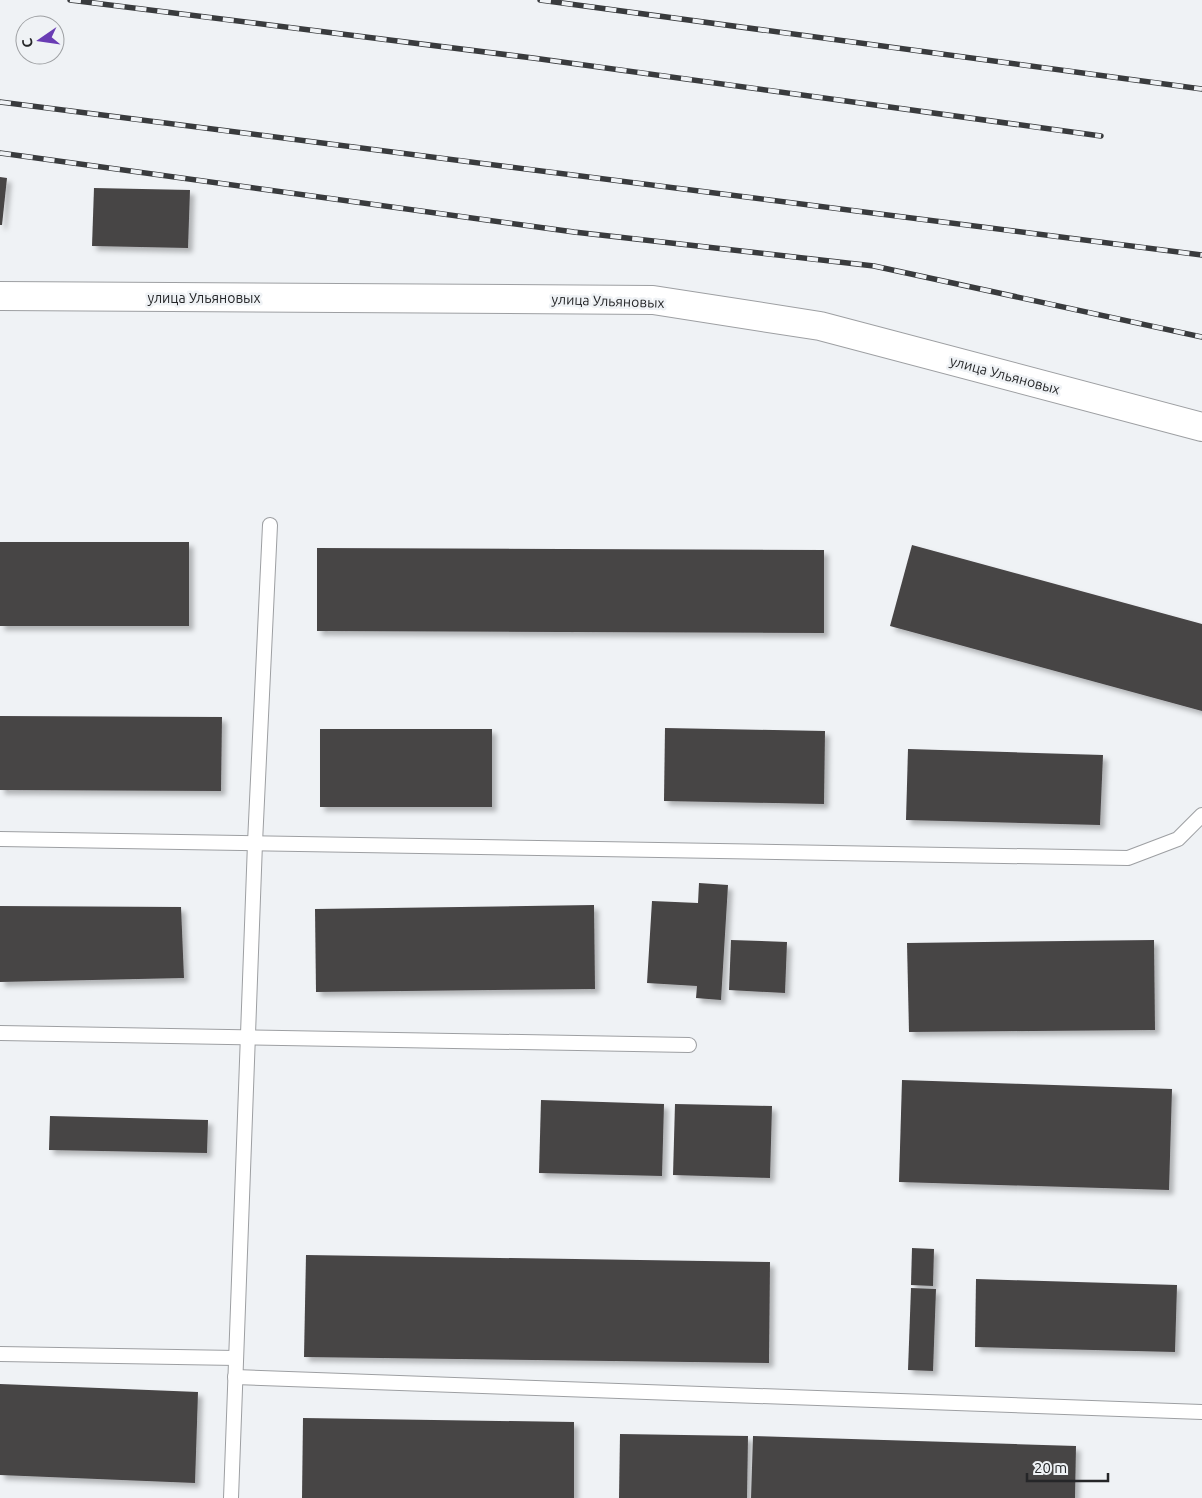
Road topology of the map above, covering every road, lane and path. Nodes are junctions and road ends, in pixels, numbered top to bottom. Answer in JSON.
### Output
{"nodes":[{"id":1,"x":0,"y":296,"type":"edge"},
{"id":2,"x":1202,"y":427,"type":"edge"},
{"id":3,"x":270,"y":525,"type":"dead end"},
{"id":4,"x":1202,"y":815,"type":"edge"},
{"id":5,"x":0,"y":839,"type":"edge"},
{"id":6,"x":255,"y":843,"type":"junction"},
{"id":7,"x":0,"y":1033,"type":"edge"},
{"id":8,"x":248,"y":1037,"type":"junction"},
{"id":9,"x":688,"y":1045,"type":"dead end"},
{"id":10,"x":0,"y":1354,"type":"edge"},
{"id":11,"x":236,"y":1358,"type":"junction"},
{"id":12,"x":235,"y":1377,"type":"junction"},
{"id":13,"x":1202,"y":1412,"type":"edge"},
{"id":14,"x":231,"y":1498,"type":"edge"}],
"edges":[{"from":1,"to":2,"type":"street","name":"улица Ульяновых"},
{"from":3,"to":6,"type":"lane"},
{"from":4,"to":6,"type":"lane"},
{"from":5,"to":6,"type":"lane"},
{"from":6,"to":8,"type":"lane"},
{"from":7,"to":8,"type":"lane"},
{"from":8,"to":9,"type":"lane"},
{"from":8,"to":11,"type":"lane"},
{"from":10,"to":11,"type":"lane"},
{"from":11,"to":12,"type":"lane"},
{"from":12,"to":13,"type":"lane"},
{"from":12,"to":14,"type":"lane"}]}
